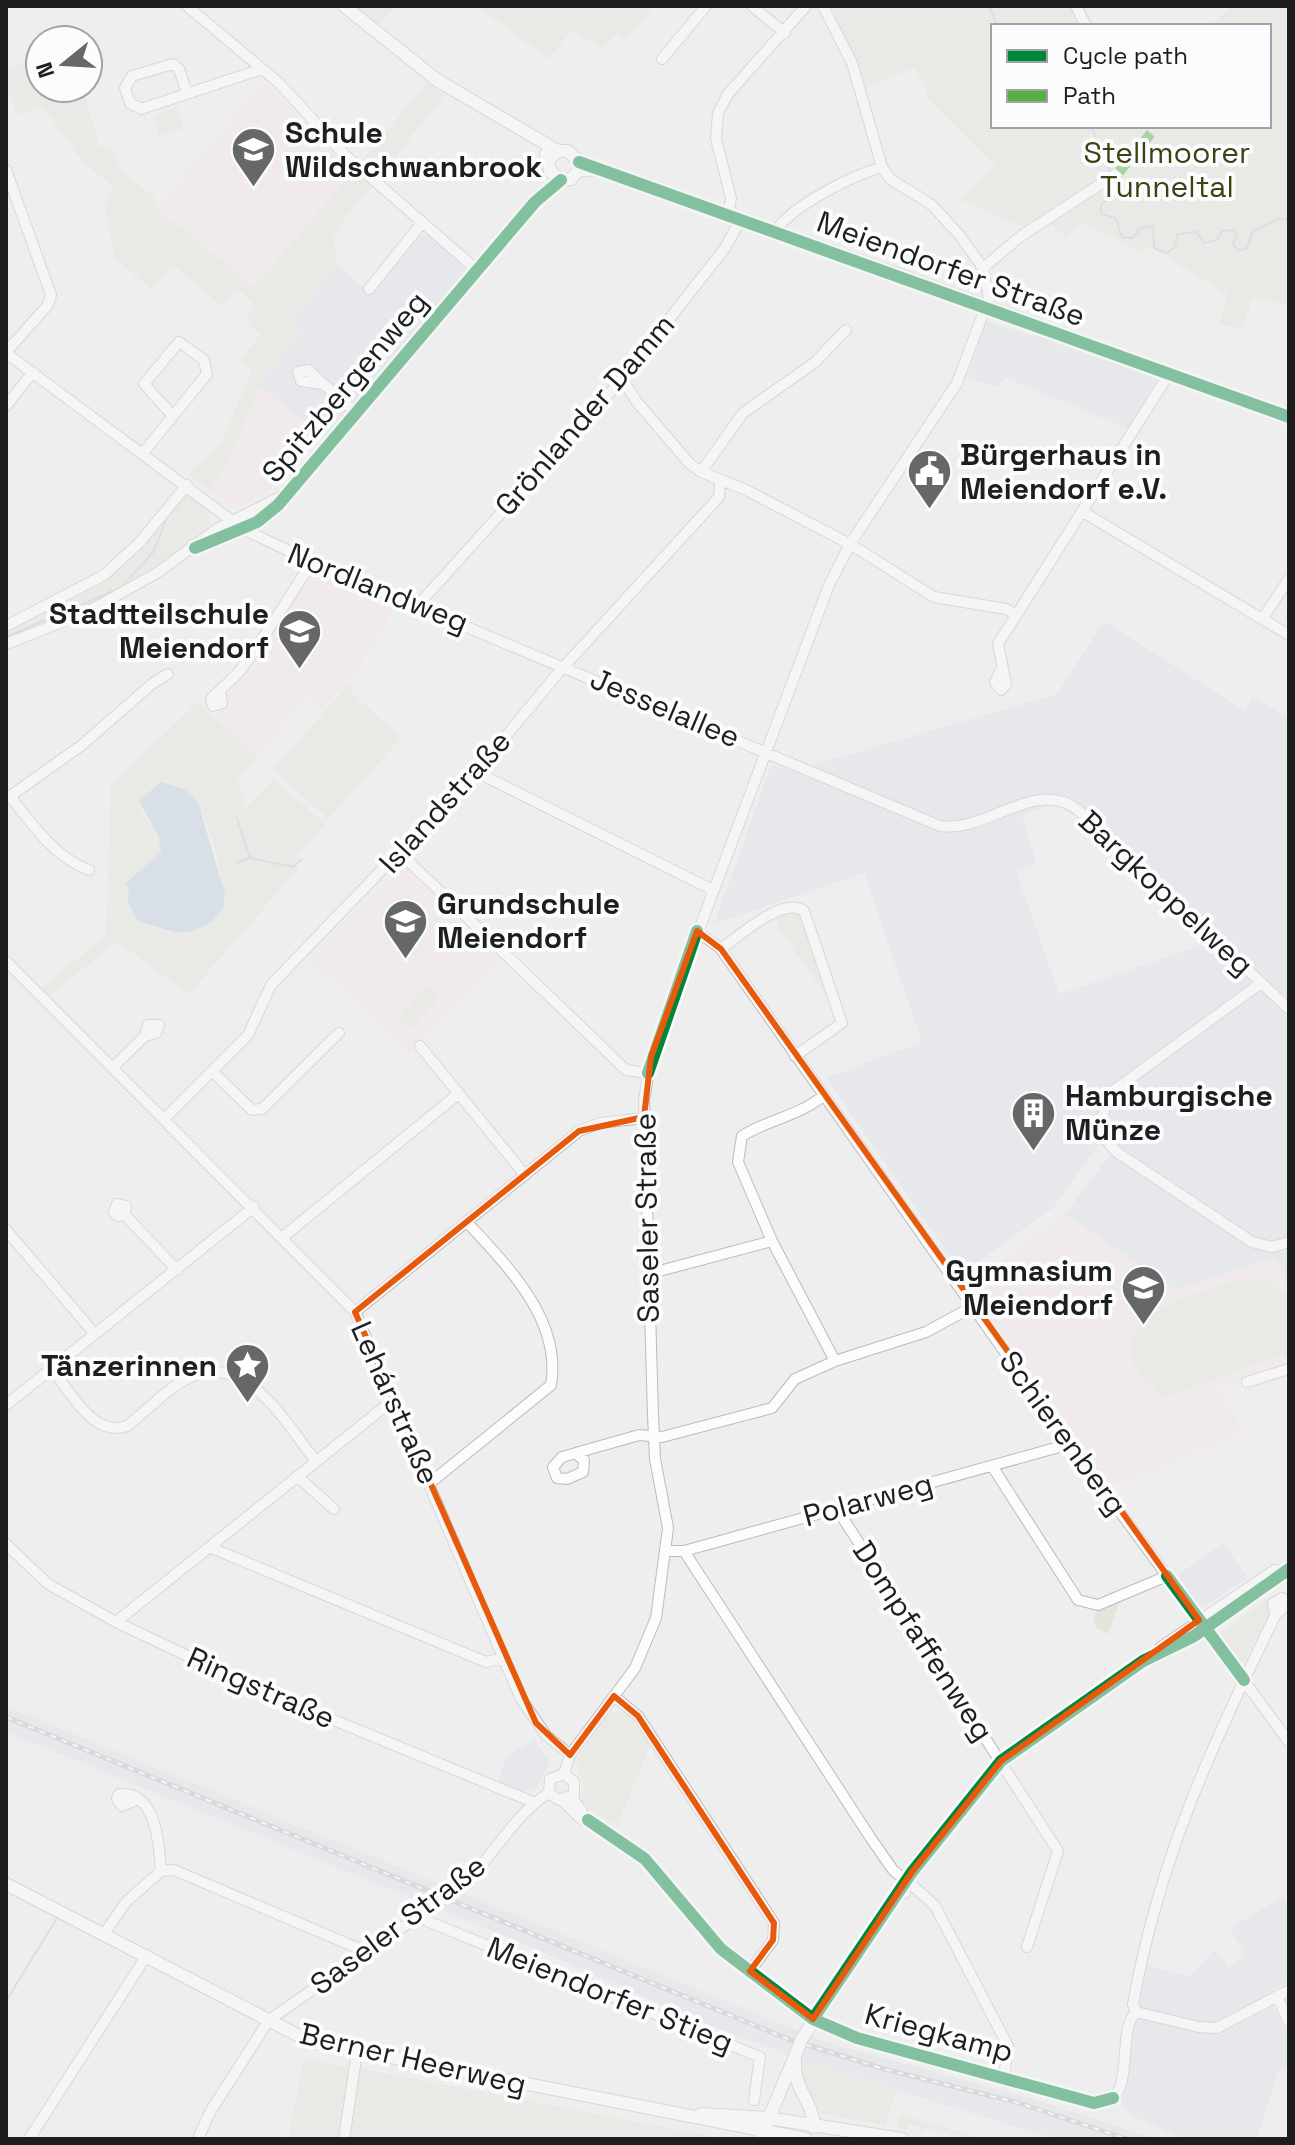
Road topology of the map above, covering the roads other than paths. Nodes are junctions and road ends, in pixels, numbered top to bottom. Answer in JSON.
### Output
{"nodes":[{"id":1,"x":187,"y":6,"type":"edge"},
{"id":2,"x":344,"y":6,"type":"edge"},
{"id":3,"x":706,"y":6,"type":"edge"},
{"id":4,"x":752,"y":6,"type":"edge"},
{"id":5,"x":806,"y":6,"type":"edge"},
{"id":6,"x":823,"y":6,"type":"edge"},
{"id":7,"x":1076,"y":6,"type":"edge"},
{"id":8,"x":1085,"y":24,"type":"edge"},
{"id":9,"x":785,"y":33,"type":"junction"},
{"id":10,"x":662,"y":59,"type":"dead end"},
{"id":11,"x":262,"y":69,"type":"junction"},
{"id":12,"x":187,"y":93,"type":"junction"},
{"id":13,"x":554,"y":155,"type":"junction"},
{"id":14,"x":578,"y":166,"type":"junction"},
{"id":15,"x":882,"y":167,"type":"junction"},
{"id":16,"x":6,"y":170,"type":"edge"},
{"id":17,"x":1119,"y":172,"type":"dead end"},
{"id":18,"x":556,"y":177,"type":"junction"},
{"id":19,"x":734,"y":217,"type":"junction"},
{"id":20,"x":422,"y":223,"type":"junction"},
{"id":21,"x":775,"y":232,"type":"junction"},
{"id":22,"x":983,"y":268,"type":"junction"},
{"id":23,"x":477,"y":270,"type":"junction"},
{"id":24,"x":369,"y":289,"type":"dead end"},
{"id":25,"x":985,"y":308,"type":"junction"},
{"id":26,"x":846,"y":330,"type":"dead end"},
{"id":27,"x":6,"y":352,"type":"edge"},
{"id":28,"x":33,"y":372,"type":"junction"},
{"id":29,"x":1169,"y":374,"type":"junction"},
{"id":30,"x":622,"y":379,"type":"junction"},
{"id":31,"x":323,"y":384,"type":"dead end"},
{"id":32,"x":6,"y":406,"type":"edge"},
{"id":33,"x":358,"y":415,"type":"junction"},
{"id":34,"x":173,"y":416,"type":"junction"},
{"id":35,"x":1289,"y":417,"type":"edge"},
{"id":36,"x":143,"y":453,"type":"junction"},
{"id":37,"x":701,"y":472,"type":"junction"},
{"id":38,"x":720,"y":482,"type":"junction"},
{"id":39,"x":187,"y":485,"type":"junction"},
{"id":40,"x":1083,"y":512,"type":"junction"},
{"id":41,"x":238,"y":525,"type":"junction"},
{"id":42,"x":850,"y":544,"type":"junction"},
{"id":43,"x":312,"y":562,"type":"junction"},
{"id":44,"x":1289,"y":579,"type":"edge"},
{"id":45,"x":419,"y":604,"type":"junction"},
{"id":46,"x":1016,"y":615,"type":"junction"},
{"id":47,"x":1263,"y":618,"type":"junction"},
{"id":48,"x":6,"y":626,"type":"edge"},
{"id":49,"x":1289,"y":635,"type":"edge"},
{"id":50,"x":6,"y":644,"type":"edge"},
{"id":51,"x":565,"y":666,"type":"junction"},
{"id":52,"x":1002,"y":668,"type":"dead end"},
{"id":53,"x":168,"y":674,"type":"dead end"},
{"id":54,"x":220,"y":690,"type":"dead end"},
{"id":55,"x":765,"y":751,"type":"junction"},
{"id":56,"x":476,"y":772,"type":"junction"},
{"id":57,"x":8,"y":798,"type":"edge"},
{"id":58,"x":400,"y":853,"type":"junction"},
{"id":59,"x":89,"y":870,"type":"dead end"},
{"id":60,"x":713,"y":890,"type":"junction"},
{"id":61,"x":697,"y":931,"type":"junction"},
{"id":62,"x":721,"y":949,"type":"junction"},
{"id":63,"x":6,"y":961,"type":"edge"},
{"id":64,"x":16,"y":971,"type":"junction"},
{"id":65,"x":6,"y":979,"type":"edge"},
{"id":66,"x":1261,"y":983,"type":"junction"},
{"id":67,"x":1289,"y":1009,"type":"edge"},
{"id":68,"x":339,"y":1033,"type":"dead end"},
{"id":69,"x":145,"y":1036,"type":"dead end"},
{"id":70,"x":420,"y":1046,"type":"dead end"},
{"id":71,"x":795,"y":1056,"type":"junction"},
{"id":72,"x":113,"y":1067,"type":"junction"},
{"id":73,"x":213,"y":1072,"type":"junction"},
{"id":74,"x":648,"y":1073,"type":"junction"},
{"id":75,"x":457,"y":1095,"type":"junction"},
{"id":76,"x":824,"y":1095,"type":"junction"},
{"id":77,"x":165,"y":1118,"type":"junction"},
{"id":78,"x":644,"y":1118,"type":"junction"},
{"id":79,"x":525,"y":1175,"type":"junction"},
{"id":80,"x":254,"y":1207,"type":"junction"},
{"id":81,"x":125,"y":1215,"type":"dead end"},
{"id":82,"x":467,"y":1222,"type":"junction"},
{"id":83,"x":6,"y":1230,"type":"edge"},
{"id":84,"x":284,"y":1236,"type":"junction"},
{"id":85,"x":772,"y":1241,"type":"junction"},
{"id":86,"x":1289,"y":1242,"type":"edge"},
{"id":87,"x":177,"y":1270,"type":"junction"},
{"id":88,"x":648,"y":1274,"type":"junction"},
{"id":89,"x":972,"y":1307,"type":"junction"},
{"id":90,"x":355,"y":1312,"type":"junction"},
{"id":91,"x":94,"y":1333,"type":"junction"},
{"id":92,"x":835,"y":1361,"type":"junction"},
{"id":93,"x":51,"y":1368,"type":"junction"},
{"id":94,"x":1289,"y":1369,"type":"edge"},
{"id":95,"x":1247,"y":1382,"type":"dead end"},
{"id":96,"x":393,"y":1400,"type":"junction"},
{"id":97,"x":6,"y":1405,"type":"edge"},
{"id":98,"x":654,"y":1437,"type":"junction"},
{"id":99,"x":1070,"y":1444,"type":"junction"},
{"id":100,"x":576,"y":1454,"type":"dead end"},
{"id":101,"x":315,"y":1460,"type":"junction"},
{"id":102,"x":992,"y":1466,"type":"junction"},
{"id":103,"x":297,"y":1476,"type":"junction"},
{"id":104,"x":430,"y":1483,"type":"junction"},
{"id":105,"x":334,"y":1509,"type":"dead end"},
{"id":106,"x":837,"y":1509,"type":"junction"},
{"id":107,"x":6,"y":1544,"type":"edge"},
{"id":108,"x":209,"y":1547,"type":"junction"},
{"id":109,"x":665,"y":1551,"type":"junction"},
{"id":110,"x":684,"y":1551,"type":"junction"},
{"id":111,"x":1289,"y":1566,"type":"edge"},
{"id":112,"x":1167,"y":1576,"type":"junction"},
{"id":113,"x":1275,"y":1616,"type":"dead end"},
{"id":114,"x":116,"y":1622,"type":"junction"},
{"id":115,"x":1202,"y":1624,"type":"junction"},
{"id":116,"x":504,"y":1658,"type":"junction"},
{"id":117,"x":1244,"y":1680,"type":"junction"},
{"id":118,"x":614,"y":1696,"type":"junction"},
{"id":119,"x":1289,"y":1742,"type":"edge"},
{"id":120,"x":570,"y":1755,"type":"junction"},
{"id":121,"x":1001,"y":1761,"type":"junction"},
{"id":122,"x":564,"y":1774,"type":"junction"},
{"id":123,"x":549,"y":1793,"type":"junction"},
{"id":124,"x":568,"y":1798,"type":"junction"},
{"id":125,"x":136,"y":1800,"type":"dead end"},
{"id":126,"x":533,"y":1802,"type":"junction"},
{"id":127,"x":161,"y":1871,"type":"junction"},
{"id":128,"x":6,"y":1884,"type":"edge"},
{"id":129,"x":907,"y":1886,"type":"junction"},
{"id":130,"x":423,"y":1913,"type":"junction"},
{"id":131,"x":104,"y":1934,"type":"junction"},
{"id":132,"x":1027,"y":1947,"type":"dead end"},
{"id":133,"x":367,"y":1952,"type":"junction"},
{"id":134,"x":147,"y":1955,"type":"junction"},
{"id":135,"x":750,"y":1971,"type":"junction"},
{"id":136,"x":1289,"y":1990,"type":"edge"},
{"id":137,"x":1277,"y":1997,"type":"junction"},
{"id":138,"x":1136,"y":2012,"type":"junction"},
{"id":139,"x":813,"y":2019,"type":"junction"},
{"id":140,"x":269,"y":2020,"type":"junction"},
{"id":141,"x":1289,"y":2022,"type":"edge"},
{"id":142,"x":357,"y":2052,"type":"junction"},
{"id":143,"x":796,"y":2054,"type":"junction"},
{"id":144,"x":1004,"y":2077,"type":"junction"},
{"id":145,"x":754,"y":2100,"type":"dead end"},
{"id":146,"x":765,"y":2132,"type":"edge"},
{"id":147,"x":814,"y":2133,"type":"edge"},
{"id":148,"x":29,"y":2139,"type":"edge"},
{"id":149,"x":198,"y":2139,"type":"edge"},
{"id":150,"x":344,"y":2139,"type":"edge"},
{"id":151,"x":806,"y":2139,"type":"edge"},
{"id":152,"x":902,"y":2139,"type":"edge"}],
"edges":[{"from":1,"to":11,"type":"street"},
{"from":2,"to":13,"type":"main road","name":"Meiendorfer Straße"},
{"from":3,"to":10,"type":"street"},
{"from":4,"to":9,"type":"street"},
{"from":5,"to":9,"type":"street"},
{"from":6,"to":15,"type":"street"},
{"from":7,"to":8,"type":"street"},
{"from":9,"to":19,"type":"street"},
{"from":11,"to":12,"type":"street"},
{"from":11,"to":20,"type":"street"},
{"from":12,"to":12,"type":"street"},
{"from":13,"to":14,"type":"main road","name":"Meiendorfer Straße"},
{"from":13,"to":18,"type":"main road"},
{"from":14,"to":18,"type":"main road"},
{"from":14,"to":19,"type":"main road","name":"Meiendorfer Straße"},
{"from":15,"to":21,"type":"street"},
{"from":15,"to":22,"type":"street"},
{"from":16,"to":27,"type":"street"},
{"from":17,"to":22,"type":"street"},
{"from":18,"to":23,"type":"street","name":"Spitzbergenweg"},
{"from":19,"to":21,"type":"main road","name":"Meiendorfer Straße"},
{"from":19,"to":30,"type":"street","name":"Grönlander Damm"},
{"from":20,"to":23,"type":"street"},
{"from":20,"to":24,"type":"street"},
{"from":21,"to":25,"type":"main road","name":"Meiendorfer Straße"},
{"from":22,"to":25,"type":"street"},
{"from":23,"to":33,"type":"street","name":"Spitzbergenweg"},
{"from":25,"to":29,"type":"main road","name":"Meiendorfer Straße"},
{"from":25,"to":42,"type":"street","name":"Saseler Straße"},
{"from":26,"to":37,"type":"street"},
{"from":27,"to":28,"type":"street","name":"Nordlandweg"},
{"from":28,"to":32,"type":"street"},
{"from":28,"to":36,"type":"street","name":"Nordlandweg"},
{"from":29,"to":35,"type":"main road","name":"Meiendorfer Straße"},
{"from":29,"to":40,"type":"street"},
{"from":30,"to":37,"type":"street"},
{"from":30,"to":45,"type":"street","name":"Grönlander Damm"},
{"from":31,"to":33,"type":"street","name":"Spitzbergenweg"},
{"from":33,"to":41,"type":"street","name":"Spitzbergenweg"},
{"from":34,"to":34,"type":"street"},
{"from":34,"to":36,"type":"street"},
{"from":36,"to":39,"type":"street","name":"Nordlandweg"},
{"from":37,"to":38,"type":"street"},
{"from":38,"to":42,"type":"street"},
{"from":38,"to":51,"type":"street","name":"Islandstraße"},
{"from":39,"to":41,"type":"street","name":"Nordlandweg"},
{"from":39,"to":48,"type":"street"},
{"from":40,"to":46,"type":"street"},
{"from":40,"to":47,"type":"street"},
{"from":41,"to":43,"type":"street","name":"Nordlandweg"},
{"from":41,"to":50,"type":"street","name":"Spitzbergenweg"},
{"from":42,"to":46,"type":"street"},
{"from":42,"to":55,"type":"street","name":"Saseler Straße"},
{"from":43,"to":45,"type":"street","name":"Nordlandweg"},
{"from":43,"to":54,"type":"street"},
{"from":44,"to":47,"type":"street"},
{"from":45,"to":51,"type":"street","name":"Nordlandweg"},
{"from":46,"to":52,"type":"street"},
{"from":47,"to":49,"type":"street"},
{"from":51,"to":55,"type":"street","name":"Jesselallee"},
{"from":51,"to":56,"type":"street","name":"Islandstraße"},
{"from":53,"to":57,"type":"street"},
{"from":55,"to":60,"type":"street","name":"Saseler Straße"},
{"from":55,"to":66,"type":"street","name":"Bargkoppelweg"},
{"from":56,"to":58,"type":"street","name":"Islandstraße"},
{"from":56,"to":60,"type":"street"},
{"from":57,"to":59,"type":"street"},
{"from":58,"to":73,"type":"street","name":"Islandstraße"},
{"from":58,"to":74,"type":"street"},
{"from":60,"to":61,"type":"street","name":"Saseler Straße"},
{"from":61,"to":62,"type":"street","name":"Schierenberg"},
{"from":61,"to":74,"type":"street","name":"Saseler Straße"},
{"from":62,"to":71,"type":"street","name":"Schierenberg"},
{"from":62,"to":71,"type":"street"},
{"from":63,"to":64,"type":"street","name":"Lehárstraße"},
{"from":64,"to":65,"type":"street"},
{"from":64,"to":72,"type":"street","name":"Lehárstraße"},
{"from":66,"to":67,"type":"street","name":"Bargkoppelweg"},
{"from":66,"to":86,"type":"street"},
{"from":68,"to":73,"type":"street"},
{"from":69,"to":72,"type":"street"},
{"from":70,"to":75,"type":"street"},
{"from":71,"to":76,"type":"street","name":"Schierenberg"},
{"from":72,"to":77,"type":"street","name":"Lehárstraße"},
{"from":73,"to":77,"type":"street","name":"Islandstraße"},
{"from":74,"to":78,"type":"street","name":"Saseler Straße"},
{"from":75,"to":79,"type":"street"},
{"from":75,"to":84,"type":"street"},
{"from":76,"to":85,"type":"street"},
{"from":76,"to":89,"type":"street","name":"Schierenberg"},
{"from":77,"to":80,"type":"street","name":"Lehárstraße"},
{"from":78,"to":79,"type":"street"},
{"from":78,"to":88,"type":"street","name":"Saseler Straße"},
{"from":79,"to":82,"type":"street"},
{"from":80,"to":84,"type":"street","name":"Lehárstraße"},
{"from":80,"to":87,"type":"street"},
{"from":81,"to":87,"type":"street"},
{"from":82,"to":90,"type":"street"},
{"from":82,"to":104,"type":"street"},
{"from":83,"to":91,"type":"street"},
{"from":84,"to":90,"type":"street","name":"Lehárstraße"},
{"from":85,"to":88,"type":"street"},
{"from":85,"to":92,"type":"street"},
{"from":87,"to":91,"type":"street"},
{"from":88,"to":98,"type":"street","name":"Saseler Straße"},
{"from":89,"to":92,"type":"street"},
{"from":89,"to":99,"type":"street","name":"Schierenberg"},
{"from":90,"to":96,"type":"street","name":"Lehárstraße"},
{"from":91,"to":93,"type":"street"},
{"from":92,"to":98,"type":"street"},
{"from":93,"to":97,"type":"street"},
{"from":93,"to":101,"type":"street"},
{"from":94,"to":95,"type":"street"},
{"from":96,"to":101,"type":"street"},
{"from":96,"to":104,"type":"street","name":"Lehárstraße"},
{"from":98,"to":100,"type":"street"},
{"from":98,"to":109,"type":"street","name":"Saseler Straße"},
{"from":99,"to":102,"type":"street","name":"Polarweg"},
{"from":99,"to":112,"type":"street","name":"Schierenberg"},
{"from":101,"to":103,"type":"street"},
{"from":102,"to":106,"type":"street","name":"Polarweg"},
{"from":102,"to":112,"type":"street"},
{"from":103,"to":105,"type":"street"},
{"from":103,"to":108,"type":"street"},
{"from":104,"to":116,"type":"street","name":"Lehárstraße"},
{"from":106,"to":110,"type":"street","name":"Polarweg"},
{"from":106,"to":121,"type":"street","name":"Dompfaffenweg"},
{"from":107,"to":114,"type":"street","name":"Ringstraße"},
{"from":108,"to":114,"type":"street"},
{"from":108,"to":116,"type":"street"},
{"from":109,"to":110,"type":"street","name":"Polarweg"},
{"from":109,"to":118,"type":"street","name":"Saseler Straße"},
{"from":110,"to":129,"type":"street"},
{"from":111,"to":115,"type":"main road"},
{"from":112,"to":115,"type":"street","name":"Schierenberg"},
{"from":113,"to":117,"type":"street"},
{"from":114,"to":126,"type":"street","name":"Ringstraße"},
{"from":115,"to":117,"type":"street","name":"Schierenberg"},
{"from":115,"to":121,"type":"main road"},
{"from":116,"to":120,"type":"street","name":"Lehárstraße"},
{"from":117,"to":119,"type":"street","name":"Schierenberg"},
{"from":117,"to":138,"type":"street"},
{"from":118,"to":120,"type":"street","name":"Saseler Straße"},
{"from":118,"to":135,"type":"street"},
{"from":120,"to":122,"type":"street","name":"Saseler Straße"},
{"from":121,"to":129,"type":"main road"},
{"from":121,"to":132,"type":"street","name":"Dompfaffenweg"},
{"from":122,"to":123,"type":"street","name":"Saseler Straße"},
{"from":122,"to":124,"type":"street"},
{"from":123,"to":124,"type":"street"},
{"from":123,"to":126,"type":"street","name":"Saseler Straße"},
{"from":124,"to":135,"type":"street","name":"Kriegkamp"},
{"from":125,"to":127,"type":"street"},
{"from":126,"to":130,"type":"street","name":"Saseler Straße","bridge":true},
{"from":127,"to":131,"type":"street"},
{"from":127,"to":133,"type":"street"},
{"from":128,"to":131,"type":"main road","name":"Berner Heerweg"},
{"from":129,"to":139,"type":"main road"},
{"from":129,"to":144,"type":"street"},
{"from":130,"to":133,"type":"street","name":"Saseler Straße"},
{"from":130,"to":145,"type":"street","name":"Meiendorfer Stieg"},
{"from":131,"to":134,"type":"main road","name":"Berner Heerweg"},
{"from":133,"to":140,"type":"street","name":"Saseler Straße"},
{"from":134,"to":140,"type":"main road","name":"Berner Heerweg"},
{"from":134,"to":148,"type":"street"},
{"from":135,"to":139,"type":"street","name":"Kriegkamp"},
{"from":136,"to":137,"type":"street"},
{"from":137,"to":138,"type":"street"},
{"from":137,"to":141,"type":"street"},
{"from":138,"to":144,"type":"street","name":"Kriegkamp"},
{"from":139,"to":143,"type":"main road","bridge":true},
{"from":139,"to":144,"type":"street","name":"Kriegkamp"},
{"from":140,"to":142,"type":"main road","name":"Berner Heerweg"},
{"from":140,"to":149,"type":"street","name":"Saseler Straße"},
{"from":142,"to":146,"type":"main road","name":"Berner Heerweg"},
{"from":142,"to":150,"type":"street"},
{"from":143,"to":146,"type":"main road"},
{"from":143,"to":147,"type":"main road"},
{"from":146,"to":147,"type":"main road","name":"Berner Heerweg"},
{"from":146,"to":151,"type":"main road","name":"Berner Heerweg"},
{"from":147,"to":152,"type":"main road","name":"Berner Heerweg"}]}
